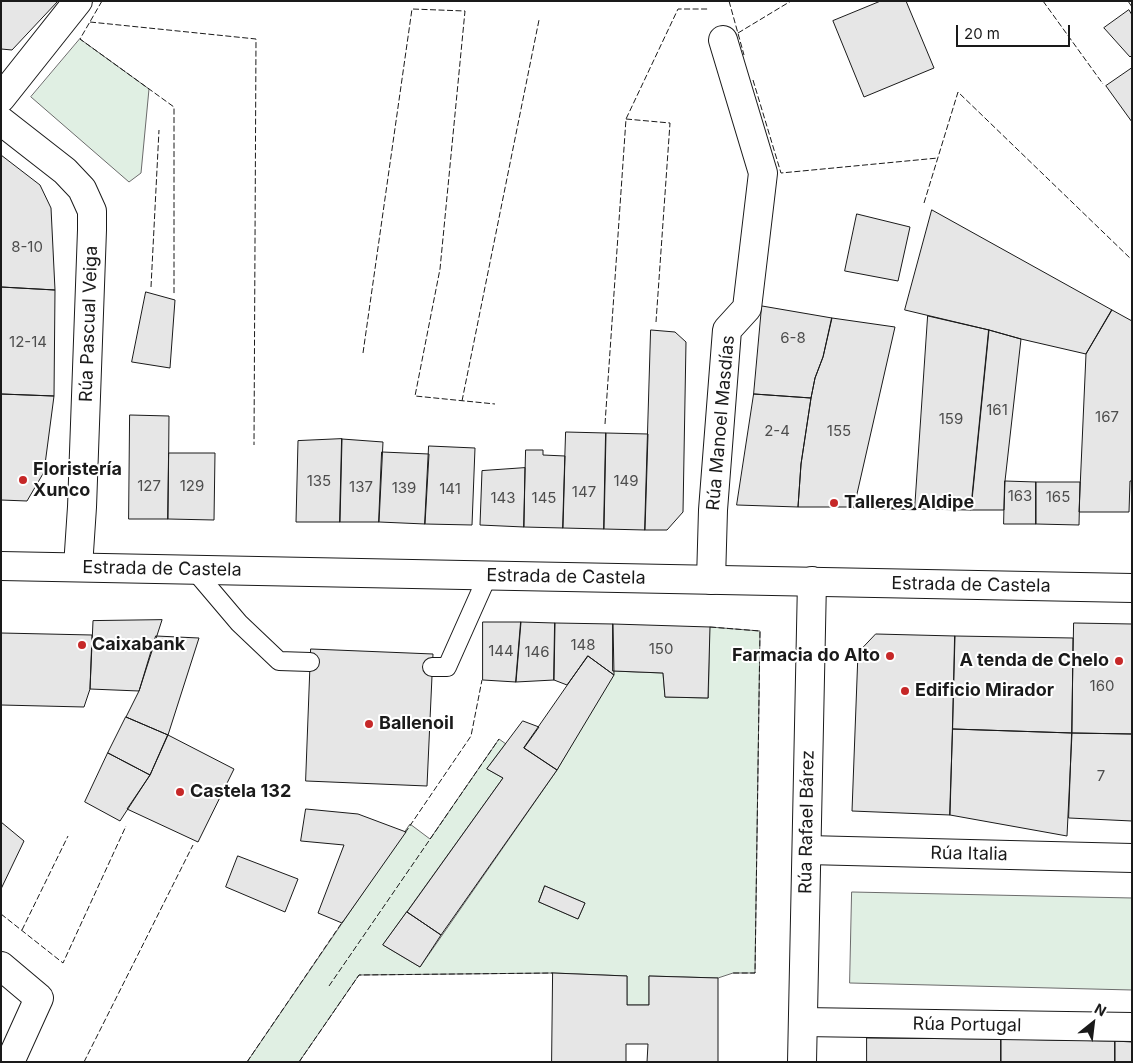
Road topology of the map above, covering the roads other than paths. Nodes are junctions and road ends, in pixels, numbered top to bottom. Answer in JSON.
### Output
{"nodes":[{"id":1,"x":78,"y":1,"type":"edge"},
{"id":2,"x":723,"y":40,"type":"dead end"},
{"id":3,"x":1,"y":98,"type":"edge"},
{"id":4,"x":1,"y":121,"type":"edge"},
{"id":5,"x":1,"y":566,"type":"edge"},
{"id":6,"x":78,"y":568,"type":"junction"},
{"id":7,"x":194,"y":570,"type":"junction"},
{"id":8,"x":488,"y":576,"type":"junction"},
{"id":9,"x":711,"y":580,"type":"junction"},
{"id":10,"x":812,"y":582,"type":"junction"},
{"id":11,"x":1132,"y":588,"type":"edge"},
{"id":12,"x":310,"y":662,"type":"dead end"},
{"id":13,"x":432,"y":667,"type":"dead end"},
{"id":14,"x":806,"y":850,"type":"junction"},
{"id":15,"x":1132,"y":858,"type":"edge"},
{"id":16,"x":1,"y":966,"type":"edge"},
{"id":17,"x":803,"y":1022,"type":"junction"},
{"id":18,"x":1132,"y":1027,"type":"edge"},
{"id":19,"x":10,"y":1062,"type":"edge"},
{"id":20,"x":802,"y":1062,"type":"edge"}],
"edges":[{"from":1,"to":3,"type":"street"},
{"from":2,"to":9,"type":"street","name":"Rúa Manoel Masdías"},
{"from":4,"to":6,"type":"street","name":"Rúa Pascual Veiga"},
{"from":5,"to":6,"type":"street","name":"Estrada de Castela"},
{"from":6,"to":7,"type":"street","name":"Estrada de Castela"},
{"from":7,"to":8,"type":"street","name":"Estrada de Castela"},
{"from":7,"to":12,"type":"lane"},
{"from":8,"to":9,"type":"street","name":"Estrada de Castela"},
{"from":8,"to":13,"type":"lane"},
{"from":9,"to":10,"type":"street","name":"Estrada de Castela"},
{"from":10,"to":11,"type":"street","name":"Estrada de Castela"},
{"from":10,"to":14,"type":"street","name":"Rúa Rafael Bárez"},
{"from":14,"to":15,"type":"street","name":"Rúa Italia"},
{"from":14,"to":17,"type":"street","name":"Rúa Rafael Bárez"},
{"from":16,"to":19,"type":"street"},
{"from":17,"to":18,"type":"street","name":"Rúa Portugal"},
{"from":17,"to":20,"type":"street","name":"Rúa Rafael Bárez"}]}
